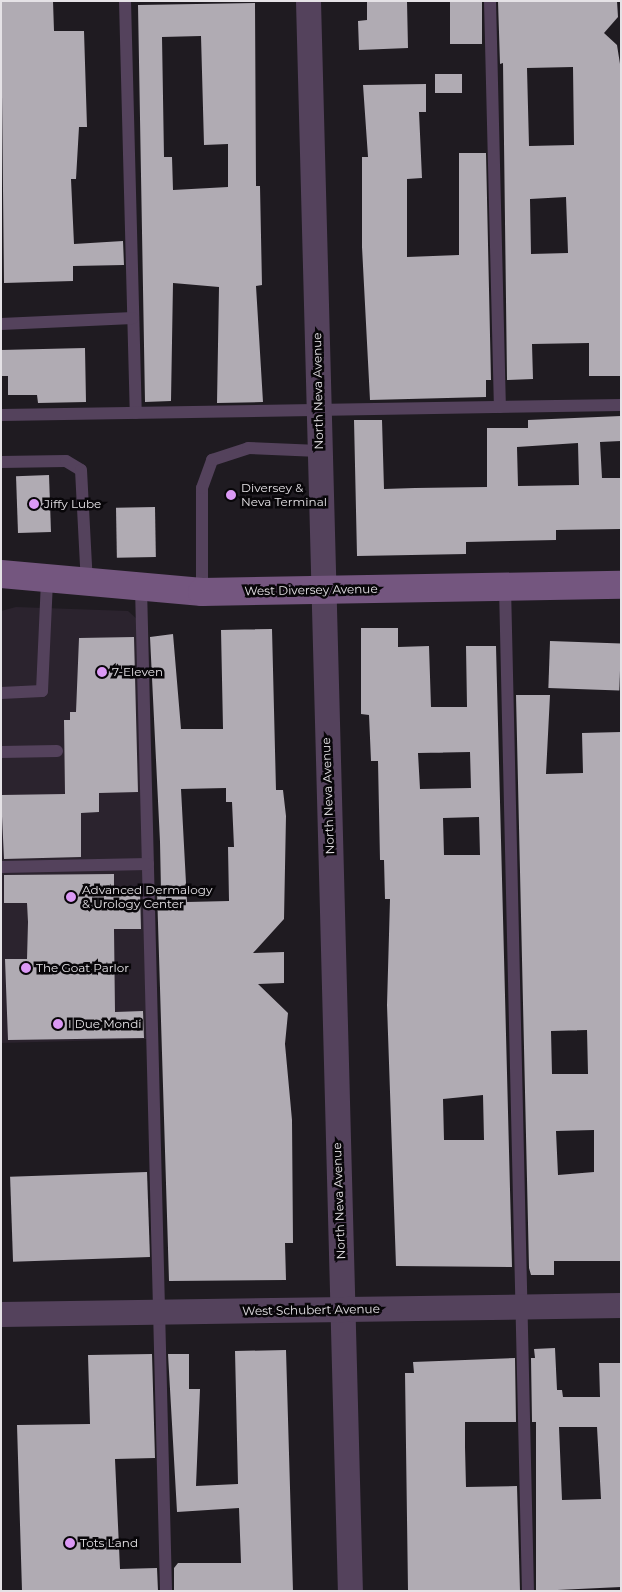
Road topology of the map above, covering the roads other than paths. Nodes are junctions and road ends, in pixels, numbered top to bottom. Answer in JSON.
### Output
{"nodes":[{"id":1,"x":125,"y":1,"type":"edge"},
{"id":2,"x":308,"y":1,"type":"edge"},
{"id":3,"x":490,"y":1,"type":"edge"},
{"id":4,"x":133,"y":318,"type":"junction"},
{"id":5,"x":1,"y":324,"type":"edge"},
{"id":6,"x":621,"y":405,"type":"edge"},
{"id":7,"x":500,"y":407,"type":"junction"},
{"id":8,"x":318,"y":410,"type":"junction"},
{"id":9,"x":136,"y":413,"type":"junction"},
{"id":10,"x":1,"y":415,"type":"edge"},
{"id":11,"x":319,"y":451,"type":"junction"},
{"id":12,"x":1,"y":462,"type":"edge"},
{"id":13,"x":1,"y":574,"type":"edge"},
{"id":14,"x":47,"y":579,"type":"junction"},
{"id":15,"x":87,"y":584,"type":"junction"},
{"id":16,"x":621,"y":585,"type":"edge"},
{"id":17,"x":505,"y":587,"type":"junction"},
{"id":18,"x":141,"y":588,"type":"junction"},
{"id":19,"x":323,"y":590,"type":"junction"},
{"id":20,"x":202,"y":592,"type":"junction"},
{"id":21,"x":1,"y":693,"type":"edge"},
{"id":22,"x":57,"y":751,"type":"dead end"},
{"id":23,"x":1,"y":752,"type":"edge"},
{"id":24,"x":148,"y":864,"type":"junction"},
{"id":25,"x":1,"y":867,"type":"edge"},
{"id":26,"x":621,"y":1305,"type":"edge"},
{"id":27,"x":519,"y":1307,"type":"junction"},
{"id":28,"x":342,"y":1310,"type":"junction"},
{"id":29,"x":159,"y":1312,"type":"junction"},
{"id":30,"x":1,"y":1314,"type":"edge"},
{"id":31,"x":166,"y":1591,"type":"edge"},
{"id":32,"x":350,"y":1591,"type":"edge"},
{"id":33,"x":528,"y":1591,"type":"edge"}],
"edges":[{"from":1,"to":4,"type":"lane"},
{"from":2,"to":8,"type":"street","name":"North Neva Avenue"},
{"from":3,"to":7,"type":"lane"},
{"from":4,"to":5,"type":"lane"},
{"from":4,"to":9,"type":"lane"},
{"from":6,"to":7,"type":"lane"},
{"from":7,"to":8,"type":"lane"},
{"from":8,"to":9,"type":"lane"},
{"from":8,"to":11,"type":"street","name":"North Neva Avenue"},
{"from":9,"to":10,"type":"lane"},
{"from":11,"to":19,"type":"street","name":"North Neva Avenue"},
{"from":11,"to":20,"type":"lane"},
{"from":12,"to":15,"type":"lane"},
{"from":13,"to":14,"type":"main road","name":"West Diversey Avenue"},
{"from":14,"to":15,"type":"main road","name":"West Diversey Avenue"},
{"from":14,"to":21,"type":"lane"},
{"from":15,"to":18,"type":"main road","name":"West Diversey Avenue"},
{"from":16,"to":17,"type":"main road","name":"West Diversey Avenue"},
{"from":17,"to":19,"type":"main road","name":"West Diversey Avenue"},
{"from":17,"to":27,"type":"lane"},
{"from":18,"to":20,"type":"main road","name":"West Diversey Avenue"},
{"from":18,"to":24,"type":"lane"},
{"from":19,"to":20,"type":"main road","name":"West Diversey Avenue"},
{"from":19,"to":28,"type":"street","name":"North Neva Avenue"},
{"from":22,"to":23,"type":"lane"},
{"from":24,"to":25,"type":"lane"},
{"from":24,"to":29,"type":"lane"},
{"from":26,"to":27,"type":"street","name":"West Schubert Avenue"},
{"from":27,"to":28,"type":"street","name":"West Schubert Avenue"},
{"from":27,"to":33,"type":"lane"},
{"from":28,"to":29,"type":"street","name":"West Schubert Avenue"},
{"from":28,"to":32,"type":"street","name":"North Neva Avenue"},
{"from":29,"to":30,"type":"street","name":"West Schubert Avenue"},
{"from":29,"to":31,"type":"lane"}]}
